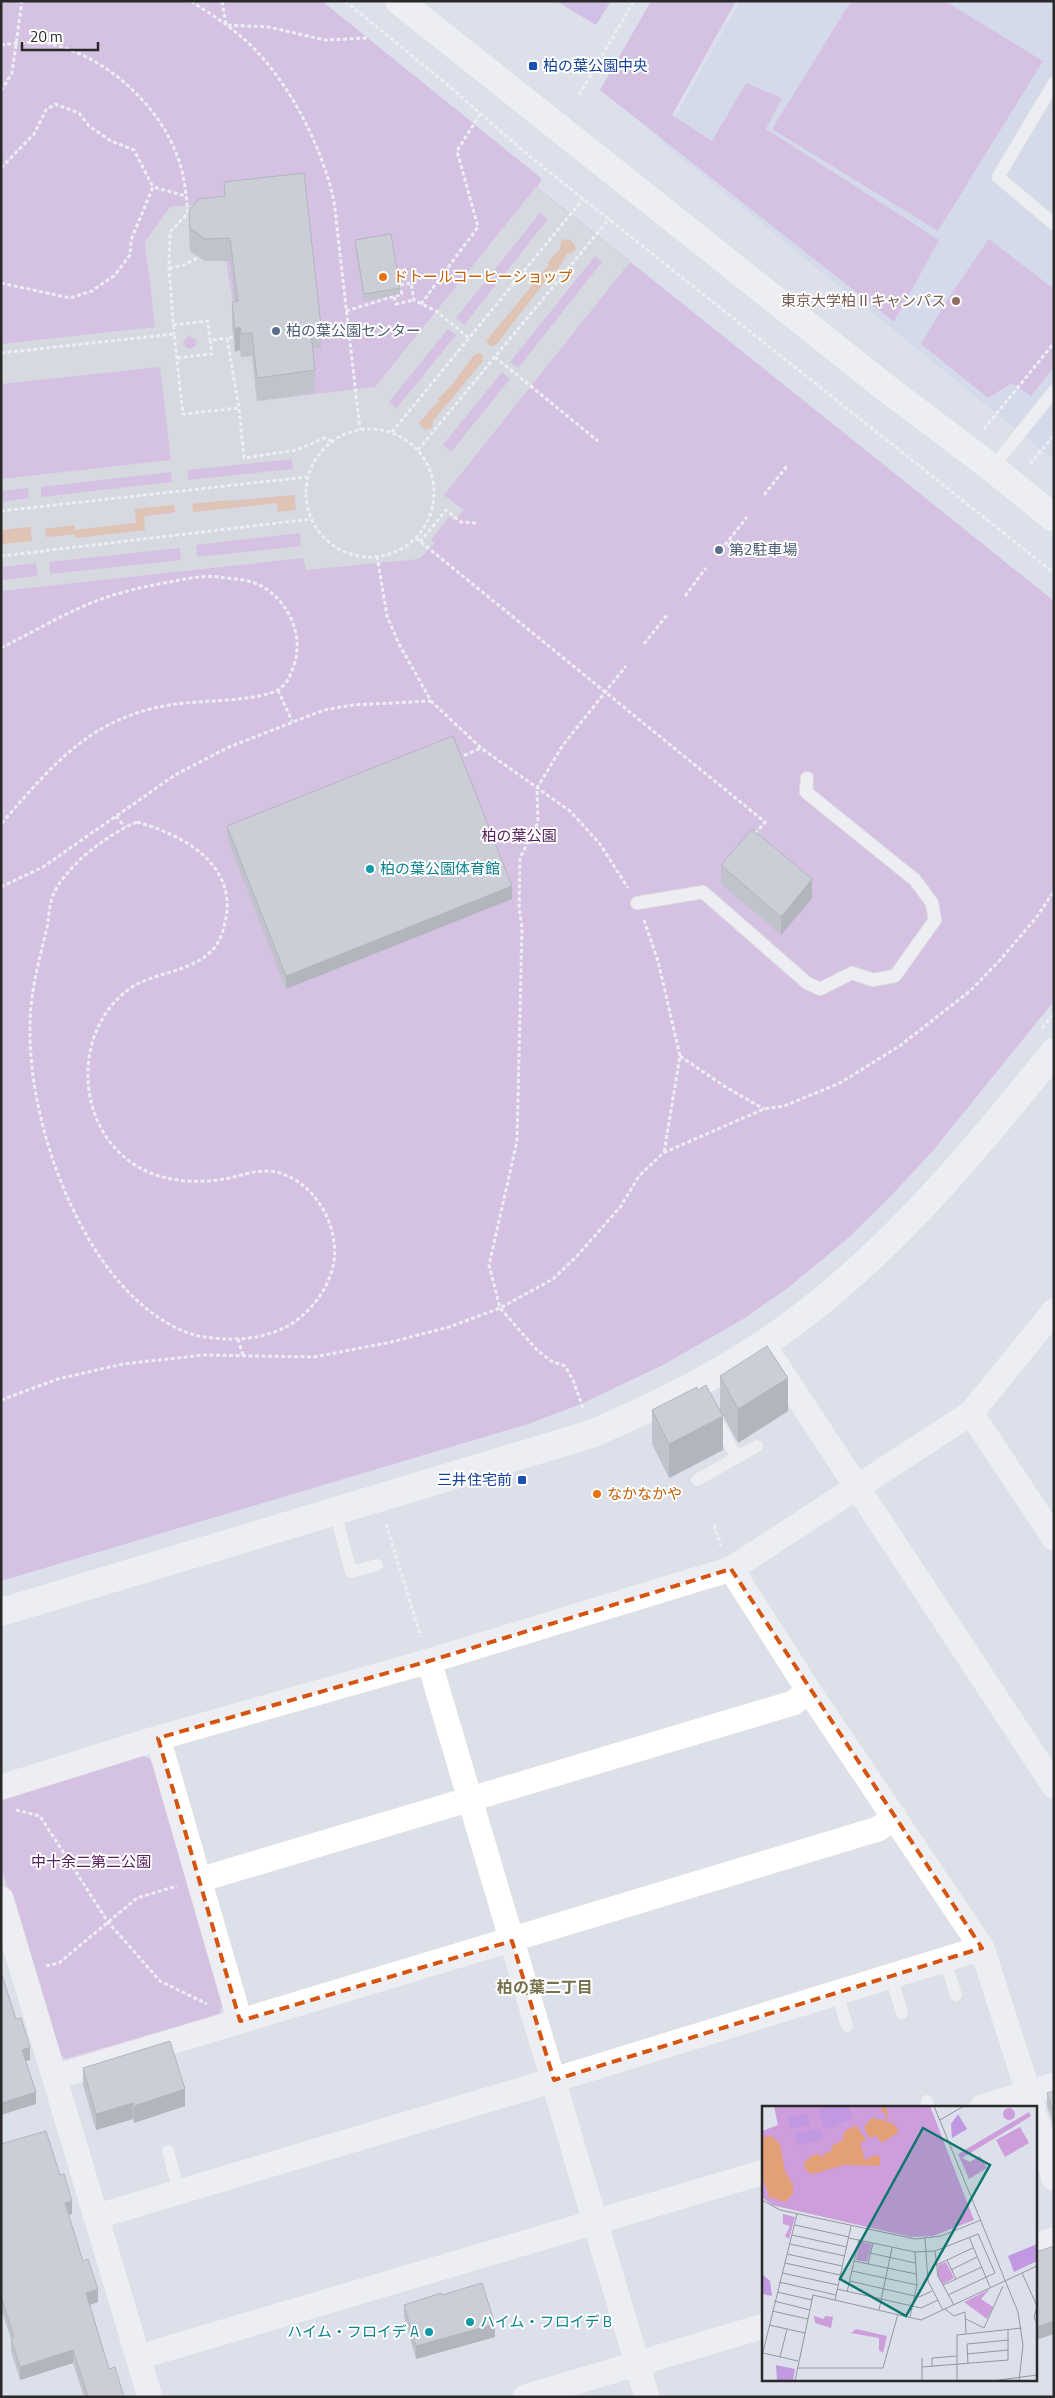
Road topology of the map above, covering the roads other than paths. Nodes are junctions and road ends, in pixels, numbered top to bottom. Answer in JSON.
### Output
{"nodes":[{"id":1,"x":399,"y":1,"type":"edge"},
{"id":2,"x":1054,"y":83,"type":"edge"},
{"id":3,"x":1054,"y":224,"type":"edge"},
{"id":4,"x":1054,"y":391,"type":"edge"},
{"id":5,"x":992,"y":468,"type":"junction"},
{"id":6,"x":1054,"y":518,"type":"edge"},
{"id":7,"x":807,"y":778,"type":"dead end"},
{"id":8,"x":637,"y":903,"type":"road end"},
{"id":9,"x":1048,"y":1041,"type":"edge"},
{"id":10,"x":1054,"y":1311,"type":"edge"},
{"id":11,"x":762,"y":1345,"type":"junction"},
{"id":12,"x":710,"y":1408,"type":"edge"},
{"id":13,"x":971,"y":1413,"type":"junction"},
{"id":14,"x":757,"y":1446,"type":"dead end"},
{"id":15,"x":737,"y":1458,"type":"junction"},
{"id":16,"x":697,"y":1480,"type":"dead end"},
{"id":17,"x":858,"y":1486,"type":"junction"},
{"id":18,"x":335,"y":1512,"type":"junction"},
{"id":19,"x":1054,"y":1538,"type":"edge"},
{"id":20,"x":377,"y":1565,"type":"dead end"},
{"id":21,"x":731,"y":1569,"type":"junction"},
{"id":22,"x":1,"y":1612,"type":"edge"},
{"id":23,"x":429,"y":1662,"type":"junction"},
{"id":24,"x":809,"y":1691,"type":"junction"},
{"id":25,"x":158,"y":1738,"type":"junction"},
{"id":26,"x":1053,"y":1782,"type":"edge"},
{"id":27,"x":4,"y":1797,"type":"edge"},
{"id":28,"x":470,"y":1800,"type":"junction"},
{"id":29,"x":895,"y":1817,"type":"junction"},
{"id":30,"x":190,"y":1882,"type":"junction"},
{"id":31,"x":1,"y":1899,"type":"edge"},
{"id":32,"x":512,"y":1941,"type":"junction"},
{"id":33,"x":982,"y":1948,"type":"junction"},
{"id":34,"x":944,"y":1960,"type":"junction"},
{"id":35,"x":891,"y":1976,"type":"junction"},
{"id":36,"x":837,"y":1993,"type":"junction"},
{"id":37,"x":956,"y":1995,"type":"dead end"},
{"id":38,"x":902,"y":2013,"type":"dead end"},
{"id":39,"x":240,"y":2021,"type":"junction"},
{"id":40,"x":847,"y":2026,"type":"dead end"},
{"id":41,"x":55,"y":2077,"type":"junction"},
{"id":42,"x":554,"y":2080,"type":"junction"},
{"id":43,"x":1054,"y":2085,"type":"edge"},
{"id":44,"x":1031,"y":2100,"type":"edge"},
{"id":45,"x":989,"y":2106,"type":"edge"},
{"id":46,"x":1038,"y":2126,"type":"edge"},
{"id":47,"x":168,"y":2151,"type":"dead end"},
{"id":48,"x":762,"y":2173,"type":"edge"},
{"id":49,"x":1054,"y":2178,"type":"edge"},
{"id":50,"x":180,"y":2192,"type":"junction"},
{"id":51,"x":95,"y":2217,"type":"junction"},
{"id":52,"x":596,"y":2222,"type":"junction"},
{"id":53,"x":1054,"y":2240,"type":"edge"},
{"id":54,"x":1038,"y":2244,"type":"edge"},
{"id":55,"x":762,"y":2327,"type":"edge"},
{"id":56,"x":139,"y":2357,"type":"junction"},
{"id":57,"x":637,"y":2364,"type":"junction"},
{"id":58,"x":150,"y":2397,"type":"edge"},
{"id":59,"x":525,"y":2397,"type":"edge"},
{"id":60,"x":647,"y":2397,"type":"edge"}],
"edges":[{"from":1,"to":5,"type":"street"},
{"from":2,"to":3,"type":"lane"},
{"from":4,"to":5,"type":"lane"},
{"from":5,"to":6,"type":"street"},
{"from":7,"to":8,"type":"lane"},
{"from":9,"to":11,"type":"street"},
{"from":10,"to":13,"type":"street"},
{"from":11,"to":17,"type":"street"},
{"from":11,"to":18,"type":"street"},
{"from":12,"to":15,"type":"lane"},
{"from":13,"to":17,"type":"street"},
{"from":13,"to":19,"type":"street"},
{"from":14,"to":15,"type":"lane"},
{"from":15,"to":16,"type":"lane"},
{"from":17,"to":21,"type":"street"},
{"from":17,"to":26,"type":"street"},
{"from":18,"to":20,"type":"lane"},
{"from":18,"to":22,"type":"street"},
{"from":21,"to":23,"type":"street"},
{"from":21,"to":24,"type":"street"},
{"from":23,"to":25,"type":"street"},
{"from":23,"to":28,"type":"street"},
{"from":24,"to":28,"type":"street"},
{"from":24,"to":29,"type":"street"},
{"from":25,"to":27,"type":"street"},
{"from":25,"to":30,"type":"street"},
{"from":28,"to":30,"type":"street"},
{"from":28,"to":32,"type":"street"},
{"from":29,"to":32,"type":"street"},
{"from":29,"to":33,"type":"street"},
{"from":30,"to":39,"type":"street"},
{"from":31,"to":41,"type":"street"},
{"from":32,"to":39,"type":"street"},
{"from":32,"to":42,"type":"street"},
{"from":33,"to":34,"type":"street"},
{"from":33,"to":44,"type":"street"},
{"from":34,"to":35,"type":"street"},
{"from":34,"to":37,"type":"lane"},
{"from":35,"to":36,"type":"street"},
{"from":35,"to":38,"type":"lane"},
{"from":36,"to":40,"type":"lane"},
{"from":36,"to":42,"type":"street"},
{"from":39,"to":41,"type":"street"},
{"from":41,"to":51,"type":"street"},
{"from":42,"to":50,"type":"street"},
{"from":42,"to":52,"type":"street"},
{"from":43,"to":44,"type":"street"},
{"from":44,"to":45,"type":"street"},
{"from":46,"to":49,"type":"street"},
{"from":47,"to":50,"type":"lane"},
{"from":48,"to":52,"type":"street"},
{"from":50,"to":51,"type":"street"},
{"from":51,"to":56,"type":"street"},
{"from":52,"to":56,"type":"street"},
{"from":52,"to":57,"type":"street"},
{"from":53,"to":54,"type":"street"},
{"from":55,"to":57,"type":"street"},
{"from":56,"to":58,"type":"street"},
{"from":57,"to":59,"type":"street"},
{"from":57,"to":60,"type":"street"}]}
